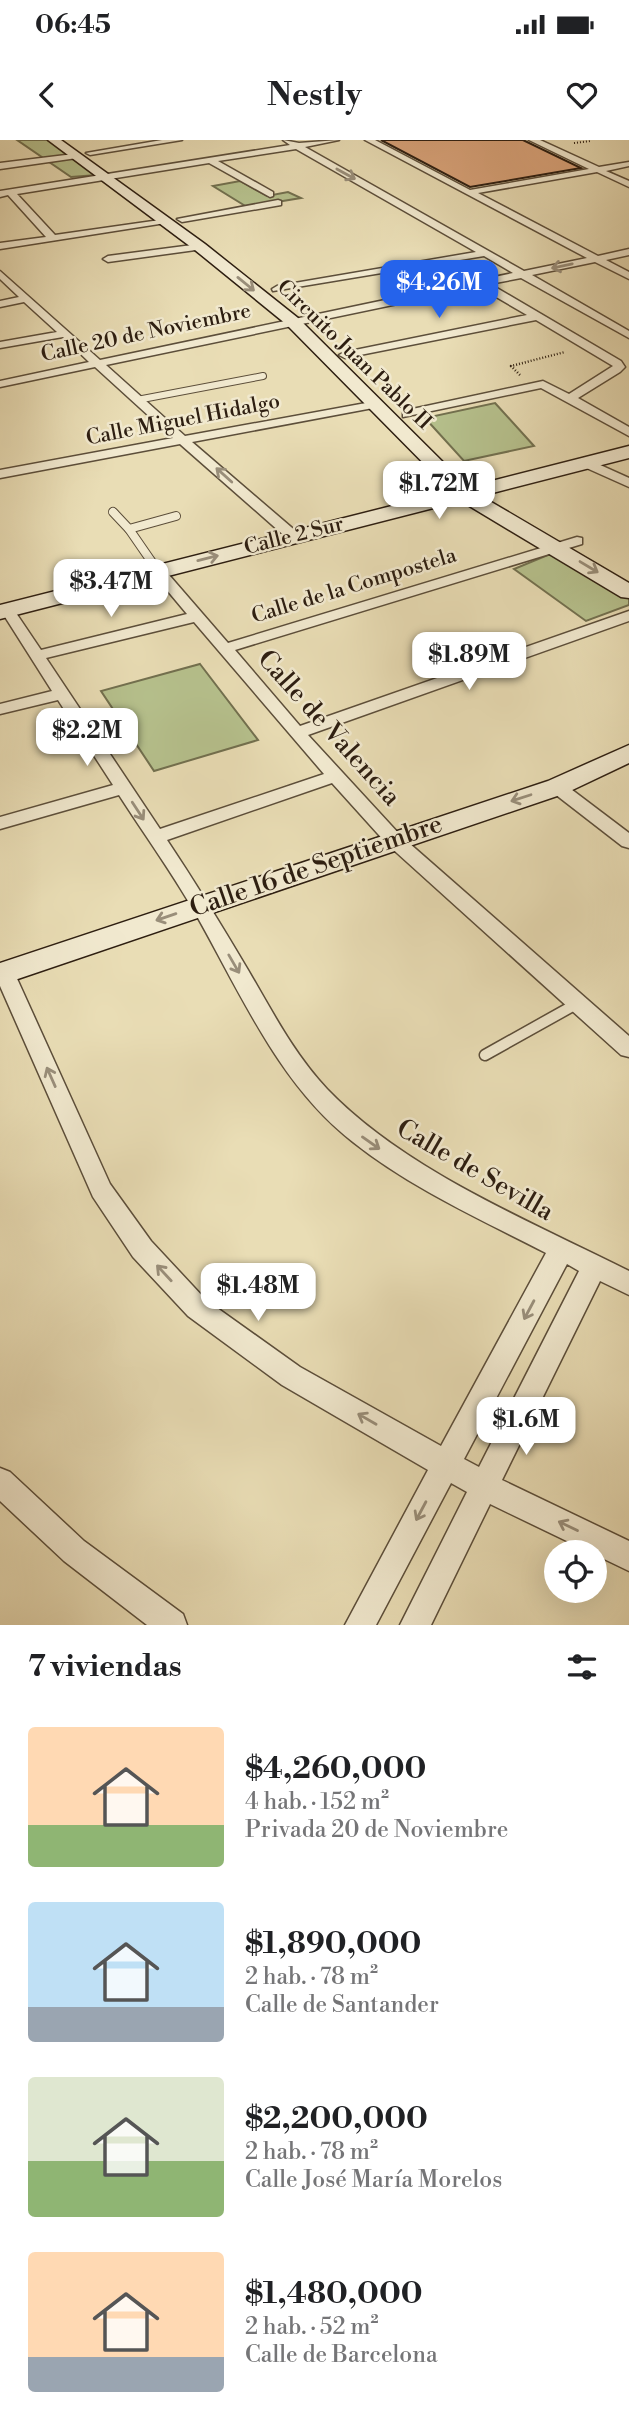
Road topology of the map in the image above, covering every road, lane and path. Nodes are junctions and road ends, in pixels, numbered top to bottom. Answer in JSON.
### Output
{"nodes":[{"id":1,"x":54,"y":140,"type":"edge"},
{"id":2,"x":178,"y":140,"type":"edge"},
{"id":3,"x":286,"y":140,"type":"edge"},
{"id":4,"x":335,"y":140,"type":"edge"},
{"id":5,"x":369,"y":140,"type":"edge"},
{"id":6,"x":533,"y":140,"type":"edge"},
{"id":7,"x":297,"y":146,"type":"junction"},
{"id":8,"x":79,"y":150,"type":"edge"},
{"id":9,"x":210,"y":160,"type":"junction"},
{"id":10,"x":629,"y":164,"type":"edge"},
{"id":11,"x":0,"y":166,"type":"edge"},
{"id":12,"x":599,"y":170,"type":"junction"},
{"id":13,"x":115,"y":176,"type":"junction"},
{"id":14,"x":629,"y":184,"type":"edge"},
{"id":15,"x":471,"y":192,"type":"junction"},
{"id":16,"x":5,"y":193,"type":"edge"},
{"id":17,"x":270,"y":194,"type":"dead end"},
{"id":18,"x":278,"y":204,"type":"dead end"},
{"id":19,"x":175,"y":220,"type":"junction"},
{"id":20,"x":52,"y":238,"type":"junction"},
{"id":21,"x":0,"y":246,"type":"edge"},
{"id":22,"x":200,"y":247,"type":"junction"},
{"id":23,"x":629,"y":252,"type":"edge"},
{"id":24,"x":487,"y":253,"type":"junction"},
{"id":25,"x":108,"y":259,"type":"dead end"},
{"id":26,"x":596,"y":259,"type":"junction"},
{"id":27,"x":0,"y":274,"type":"edge"},
{"id":28,"x":523,"y":274,"type":"junction"},
{"id":29,"x":629,"y":276,"type":"edge"},
{"id":30,"x":480,"y":283,"type":"junction"},
{"id":31,"x":277,"y":289,"type":"junction"},
{"id":32,"x":26,"y":299,"type":"junction"},
{"id":33,"x":0,"y":304,"type":"edge"},
{"id":34,"x":539,"y":316,"type":"junction"},
{"id":35,"x":310,"y":317,"type":"junction"},
{"id":36,"x":292,"y":321,"type":"junction"},
{"id":37,"x":64,"y":334,"type":"junction"},
{"id":38,"x":629,"y":335,"type":"edge"},
{"id":39,"x":0,"y":345,"type":"edge"},
{"id":40,"x":590,"y":347,"type":"junction"},
{"id":41,"x":345,"y":355,"type":"junction"},
{"id":42,"x":99,"y":364,"type":"junction"},
{"id":43,"x":512,"y":366,"type":"dead end"},
{"id":44,"x":263,"y":376,"type":"dead end"},
{"id":45,"x":0,"y":384,"type":"edge"},
{"id":46,"x":570,"y":398,"type":"junction"},
{"id":47,"x":137,"y":400,"type":"junction"},
{"id":48,"x":373,"y":404,"type":"junction"},
{"id":49,"x":407,"y":414,"type":"junction"},
{"id":50,"x":629,"y":432,"type":"edge"},
{"id":51,"x":185,"y":440,"type":"junction"},
{"id":52,"x":629,"y":452,"type":"edge"},
{"id":53,"x":587,"y":463,"type":"junction"},
{"id":54,"x":0,"y":474,"type":"edge"},
{"id":55,"x":629,"y":483,"type":"edge"},
{"id":56,"x":473,"y":491,"type":"junction"},
{"id":57,"x":113,"y":511,"type":"dead end"},
{"id":58,"x":176,"y":516,"type":"dead end"},
{"id":59,"x":129,"y":529,"type":"junction"},
{"id":60,"x":293,"y":537,"type":"junction"},
{"id":61,"x":582,"y":544,"type":"joint"},
{"id":62,"x":556,"y":548,"type":"junction"},
{"id":63,"x":158,"y":571,"type":"junction"},
{"id":64,"x":629,"y":592,"type":"edge"},
{"id":65,"x":3,"y":611,"type":"edge"},
{"id":66,"x":629,"y":616,"type":"edge"},
{"id":67,"x":195,"y":617,"type":"junction"},
{"id":68,"x":223,"y":649,"type":"junction"},
{"id":69,"x":36,"y":656,"type":"junction"},
{"id":70,"x":62,"y":694,"type":"junction"},
{"id":71,"x":0,"y":709,"type":"edge"},
{"id":72,"x":297,"y":733,"type":"junction"},
{"id":73,"x":629,"y":752,"type":"edge"},
{"id":74,"x":335,"y":776,"type":"junction"},
{"id":75,"x":557,"y":787,"type":"junction"},
{"id":76,"x":123,"y":788,"type":"junction"},
{"id":77,"x":0,"y":823,"type":"edge"},
{"id":78,"x":155,"y":837,"type":"junction"},
{"id":79,"x":394,"y":840,"type":"junction"},
{"id":80,"x":629,"y":842,"type":"edge"},
{"id":81,"x":200,"y":905,"type":"junction"},
{"id":82,"x":2,"y":973,"type":"edge"},
{"id":83,"x":578,"y":1003,"type":"junction"},
{"id":84,"x":629,"y":1049,"type":"edge"},
{"id":85,"x":485,"y":1055,"type":"dead end"},
{"id":86,"x":561,"y":1250,"type":"junction"},
{"id":87,"x":594,"y":1267,"type":"junction"},
{"id":88,"x":629,"y":1284,"type":"edge"},
{"id":89,"x":446,"y":1465,"type":"junction"},
{"id":90,"x":0,"y":1482,"type":"edge"},
{"id":91,"x":484,"y":1486,"type":"junction"},
{"id":92,"x":629,"y":1556,"type":"edge"},
{"id":93,"x":173,"y":1625,"type":"edge"},
{"id":94,"x":360,"y":1625,"type":"edge"},
{"id":95,"x":415,"y":1625,"type":"edge"}],
"edges":[{"from":1,"to":8,"type":"main road","name":"Circuito Juan Pablo II"},
{"from":2,"to":8,"type":"street"},
{"from":3,"to":7,"type":"street"},
{"from":4,"to":7,"type":"street"},
{"from":5,"to":15,"type":"street"},
{"from":6,"to":12,"type":"street"},
{"from":7,"to":9,"type":"street"},
{"from":7,"to":24,"type":"street","one_way":true},
{"from":8,"to":11,"type":"street"},
{"from":8,"to":13,"type":"main road","name":"Circuito Juan Pablo II"},
{"from":9,"to":13,"type":"street"},
{"from":9,"to":17,"type":"street"},
{"from":10,"to":12,"type":"street"},
{"from":12,"to":14,"type":"street"},
{"from":12,"to":15,"type":"street"},
{"from":13,"to":16,"type":"street"},
{"from":13,"to":19,"type":"main road","name":"Circuito Juan Pablo II"},
{"from":15,"to":26,"type":"street"},
{"from":16,"to":20,"type":"street"},
{"from":18,"to":19,"type":"street"},
{"from":19,"to":20,"type":"street"},
{"from":19,"to":22,"type":"main road","name":"Circuito Juan Pablo II"},
{"from":19,"to":31,"type":"main road","name":"Circuito Juan Pablo II"},
{"from":20,"to":21,"type":"street"},
{"from":22,"to":25,"type":"street"},
{"from":22,"to":36,"type":"main road","name":"Circuito Juan Pablo II","one_way":true},
{"from":23,"to":26,"type":"street","name":"Calle 20 de Noviembre"},
{"from":24,"to":28,"type":"street"},
{"from":24,"to":31,"type":"street"},
{"from":26,"to":28,"type":"street","name":"Calle 20 de Noviembre","one_way":true},
{"from":26,"to":29,"type":"street"},
{"from":27,"to":32,"type":"street"},
{"from":28,"to":30,"type":"street","name":"Calle 20 de Noviembre"},
{"from":28,"to":38,"type":"street"},
{"from":30,"to":34,"type":"street"},
{"from":30,"to":35,"type":"street","name":"Calle 20 de Noviembre"},
{"from":31,"to":35,"type":"main road","name":"Circuito Juan Pablo II"},
{"from":32,"to":33,"type":"street"},
{"from":32,"to":37,"type":"street"},
{"from":34,"to":40,"type":"street"},
{"from":34,"to":41,"type":"street"},
{"from":35,"to":36,"type":"street","name":"Calle 20 de Noviembre"},
{"from":35,"to":41,"type":"main road","name":"Circuito Juan Pablo II"},
{"from":36,"to":42,"type":"street","name":"Calle 20 de Noviembre"},
{"from":36,"to":48,"type":"main road","name":"Circuito Juan Pablo II"},
{"from":37,"to":39,"type":"street"},
{"from":37,"to":42,"type":"street"},
{"from":40,"to":43,"type":"path"},
{"from":40,"to":46,"type":"street"},
{"from":41,"to":49,"type":"main road","name":"Circuito Juan Pablo II"},
{"from":42,"to":45,"type":"street","name":"Calle 20 de Noviembre"},
{"from":42,"to":47,"type":"street"},
{"from":44,"to":47,"type":"lane"},
{"from":46,"to":49,"type":"street"},
{"from":46,"to":50,"type":"street"},
{"from":47,"to":51,"type":"street"},
{"from":48,"to":51,"type":"street","name":"Calle Miguel Hidalgo"},
{"from":48,"to":56,"type":"main road","name":"Circuito Juan Pablo II"},
{"from":49,"to":56,"type":"main road","name":"Circuito Juan Pablo II"},
{"from":51,"to":54,"type":"street","name":"Calle Miguel Hidalgo"},
{"from":60,"to":51,"type":"street","one_way":true},
{"from":52,"to":53,"type":"main road","name":"Calle 2 Sur"},
{"from":53,"to":55,"type":"street"},
{"from":53,"to":56,"type":"main road","name":"Calle 2 Sur"},
{"from":56,"to":60,"type":"main road","name":"Calle 2 Sur"},
{"from":56,"to":61,"type":"main road","name":"Circuito Juan Pablo II"},
{"from":56,"to":62,"type":"main road","name":"Circuito Juan Pablo II"},
{"from":57,"to":59,"type":"lane"},
{"from":58,"to":59,"type":"lane"},
{"from":59,"to":63,"type":"lane"},
{"from":63,"to":60,"type":"main road","name":"Calle 2 Sur","one_way":true},
{"from":61,"to":62,"type":"street","name":"Calle de la Compostela"},
{"from":62,"to":64,"type":"main road","name":"Circuito Juan Pablo II","one_way":true},
{"from":62,"to":68,"type":"street","name":"Calle de la Compostela"},
{"from":63,"to":65,"type":"main road","name":"Calle 2 Sur"},
{"from":63,"to":67,"type":"street","name":"Calle de Valencia"},
{"from":65,"to":69,"type":"street","name":"Calle de Sevilla"},
{"from":66,"to":72,"type":"street"},
{"from":67,"to":68,"type":"street","name":"Calle de Valencia"},
{"from":67,"to":69,"type":"street"},
{"from":68,"to":72,"type":"street","name":"Calle de Valencia"},
{"from":69,"to":70,"type":"street","name":"Calle de Sevilla"},
{"from":70,"to":71,"type":"street"},
{"from":70,"to":76,"type":"street","name":"Calle de Sevilla"},
{"from":72,"to":74,"type":"street","name":"Calle de Valencia"},
{"from":73,"to":75,"type":"main road","name":"Calle 16 de Septiembre"},
{"from":74,"to":78,"type":"street"},
{"from":74,"to":79,"type":"street","name":"Calle de Valencia"},
{"from":75,"to":79,"type":"main road","name":"Calle 16 de Septiembre","one_way":true},
{"from":75,"to":80,"type":"street"},
{"from":76,"to":77,"type":"street"},
{"from":76,"to":78,"type":"street","name":"Calle de Sevilla","one_way":true},
{"from":78,"to":81,"type":"street","name":"Calle de Sevilla"},
{"from":79,"to":81,"type":"main road","name":"Calle 16 de Septiembre"},
{"from":79,"to":83,"type":"street","name":"Calle de Valencia"},
{"from":81,"to":82,"type":"main road","name":"Calle 16 de Septiembre","one_way":true},
{"from":81,"to":86,"type":"street","name":"Calle de Sevilla","one_way":true},
{"from":89,"to":82,"type":"street","one_way":true},
{"from":83,"to":84,"type":"street","name":"Calle de Valencia"},
{"from":83,"to":85,"type":"lane"},
{"from":86,"to":87,"type":"street","name":"Calle de Sevilla"},
{"from":86,"to":89,"type":"street","one_way":true},
{"from":87,"to":88,"type":"street","name":"Calle de Sevilla"},
{"from":87,"to":91,"type":"street"},
{"from":89,"to":91,"type":"street"},
{"from":89,"to":94,"type":"street","one_way":true},
{"from":90,"to":93,"type":"street"},
{"from":92,"to":91,"type":"street","one_way":true},
{"from":91,"to":95,"type":"street"}]}
